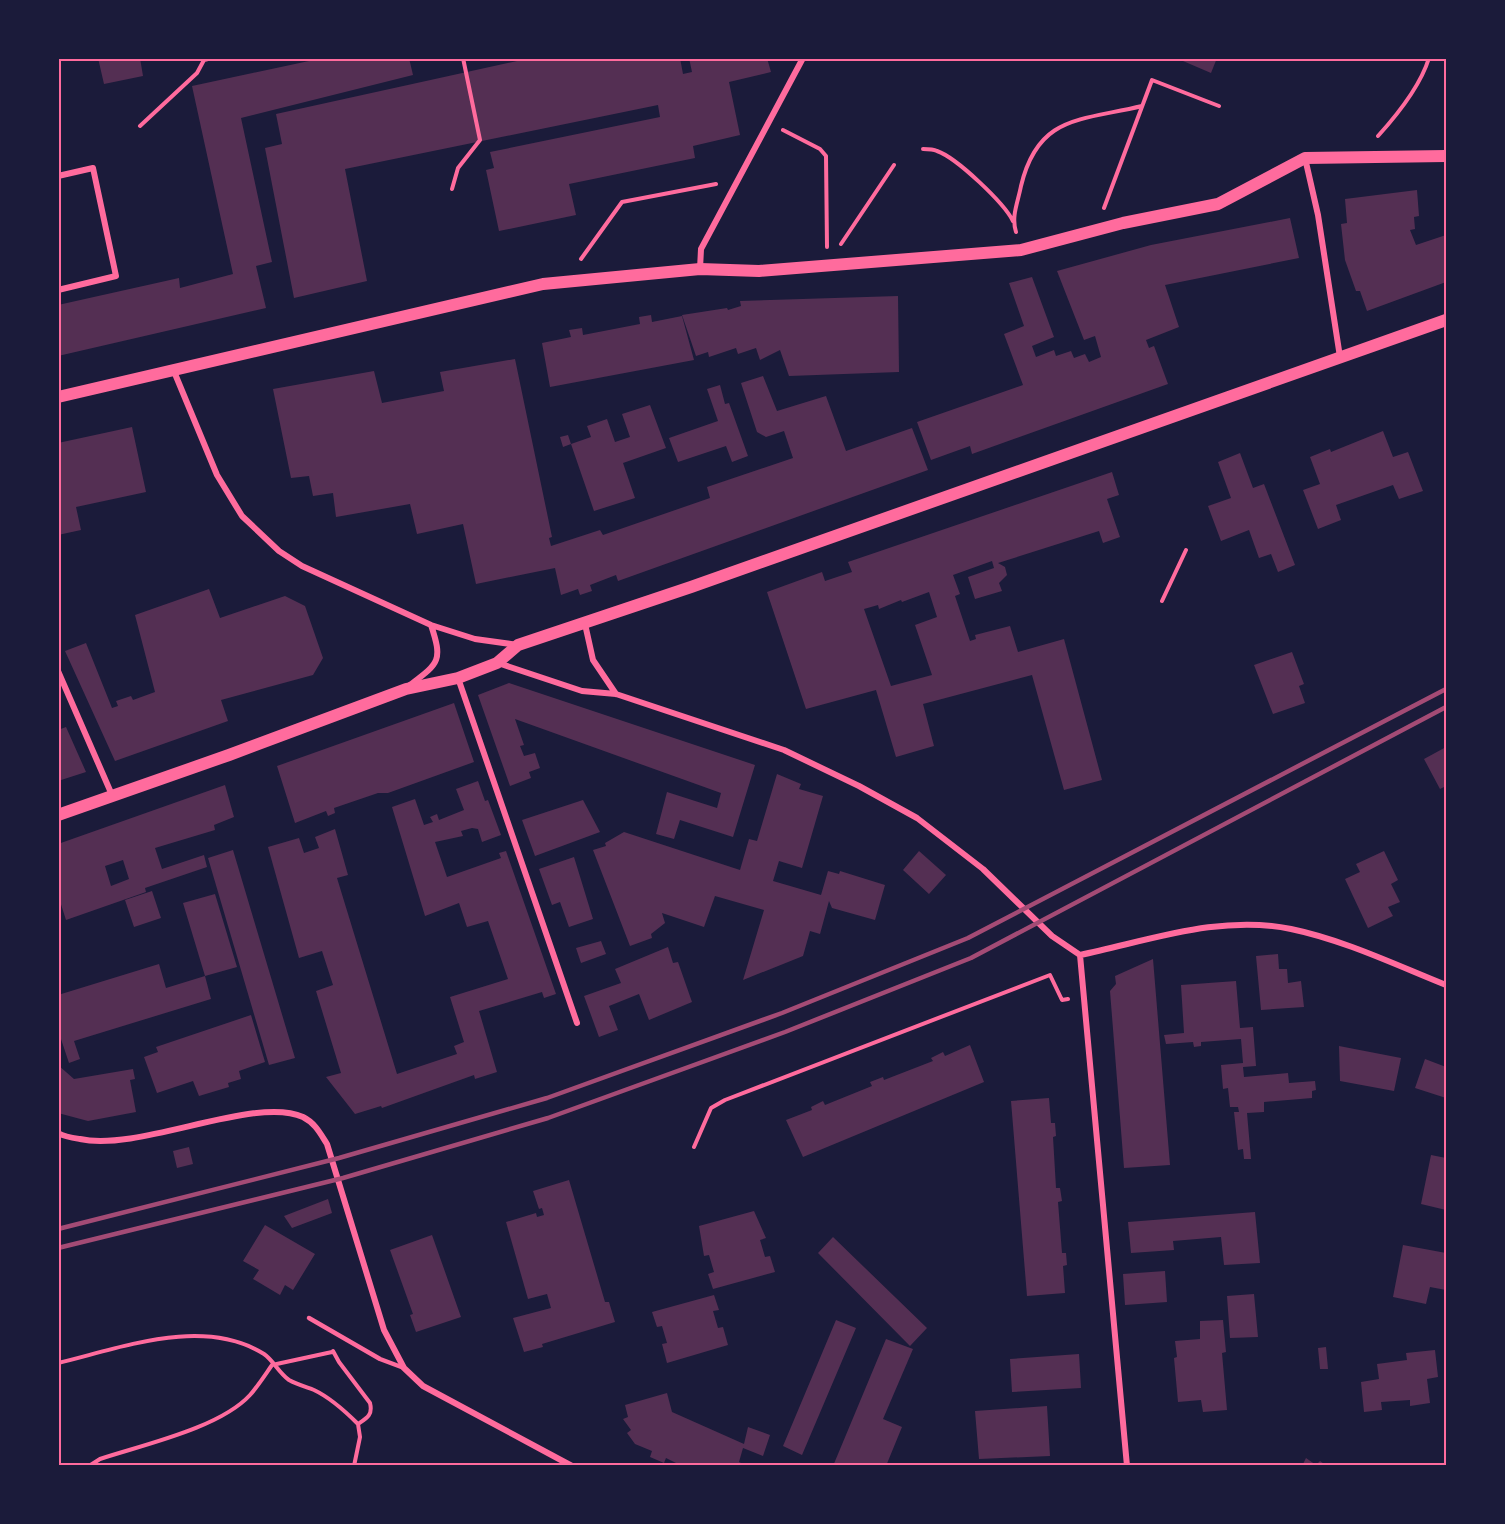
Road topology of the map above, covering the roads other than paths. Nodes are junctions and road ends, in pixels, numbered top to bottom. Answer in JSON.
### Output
{"nodes":[{"id":1,"x":803,"y":58,"type":"edge"},
{"id":2,"x":1446,"y":156,"type":"edge"},
{"id":3,"x":1305,"y":158,"type":"junction"},
{"id":4,"x":58,"y":176,"type":"edge"},
{"id":5,"x":700,"y":269,"type":"junction"},
{"id":6,"x":58,"y":290,"type":"edge"},
{"id":7,"x":1446,"y":320,"type":"edge"},
{"id":8,"x":1340,"y":358,"type":"junction"},
{"id":9,"x":173,"y":369,"type":"junction"},
{"id":10,"x":58,"y":397,"type":"edge"},
{"id":11,"x":585,"y":624,"type":"junction"},
{"id":12,"x":431,"y":625,"type":"junction"},
{"id":13,"x":518,"y":645,"type":"junction"},
{"id":14,"x":497,"y":663,"type":"junction"},
{"id":15,"x":58,"y":671,"type":"edge"},
{"id":16,"x":458,"y":678,"type":"junction"},
{"id":17,"x":406,"y":689,"type":"junction"},
{"id":18,"x":616,"y":694,"type":"junction"},
{"id":19,"x":112,"y":795,"type":"junction"},
{"id":20,"x":58,"y":815,"type":"edge"},
{"id":21,"x":1080,"y":955,"type":"junction"},
{"id":22,"x":1446,"y":985,"type":"edge"},
{"id":23,"x":577,"y":1023,"type":"dead end"},
{"id":24,"x":58,"y":1132,"type":"edge"},
{"id":25,"x":309,"y":1318,"type":"dead end"},
{"id":26,"x":404,"y":1368,"type":"junction"},
{"id":27,"x":572,"y":1466,"type":"edge"},
{"id":28,"x":1127,"y":1466,"type":"edge"}],
"edges":[{"from":1,"to":5,"type":"street"},
{"from":2,"to":3,"type":"main road"},
{"from":3,"to":5,"type":"main road"},
{"from":3,"to":8,"type":"street"},
{"from":4,"to":6,"type":"street"},
{"from":5,"to":9,"type":"main road"},
{"from":7,"to":8,"type":"main road"},
{"from":8,"to":11,"type":"main road"},
{"from":9,"to":10,"type":"main road"},
{"from":9,"to":12,"type":"street"},
{"from":11,"to":13,"type":"main road"},
{"from":11,"to":18,"type":"street"},
{"from":12,"to":13,"type":"street"},
{"from":12,"to":17,"type":"street"},
{"from":13,"to":14,"type":"main road"},
{"from":14,"to":16,"type":"main road"},
{"from":14,"to":18,"type":"street"},
{"from":15,"to":19,"type":"street"},
{"from":16,"to":17,"type":"main road"},
{"from":16,"to":23,"type":"street"},
{"from":17,"to":19,"type":"main road"},
{"from":18,"to":21,"type":"street"},
{"from":19,"to":20,"type":"main road"},
{"from":21,"to":22,"type":"street"},
{"from":21,"to":28,"type":"street"},
{"from":24,"to":26,"type":"street"},
{"from":25,"to":26,"type":"lane"},
{"from":26,"to":27,"type":"street"}]}
